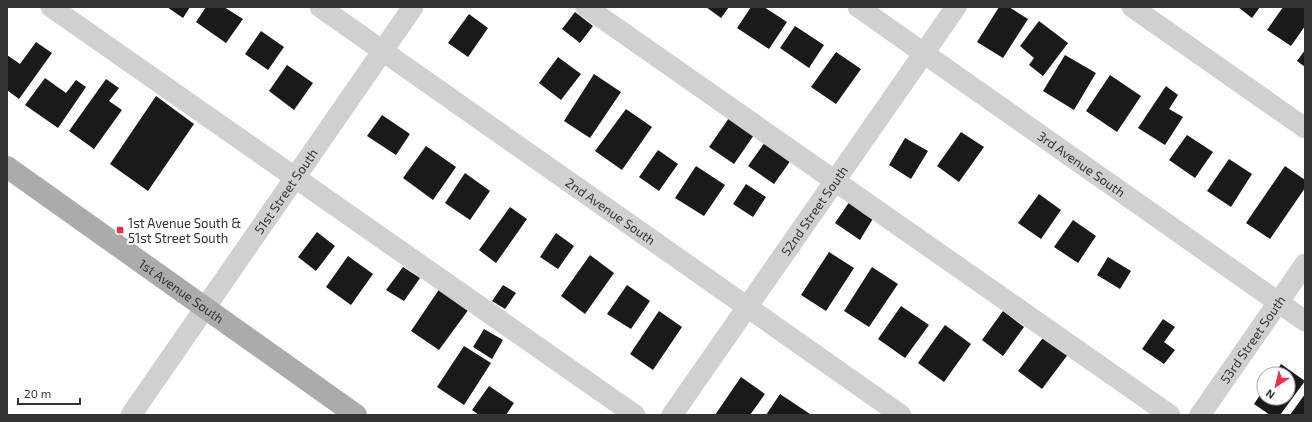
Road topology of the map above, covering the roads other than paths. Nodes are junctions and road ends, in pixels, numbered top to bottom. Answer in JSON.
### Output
{"nodes":[{"id":1,"x":51,"y":7,"type":"edge"},
{"id":2,"x":320,"y":7,"type":"edge"},
{"id":3,"x":413,"y":7,"type":"edge"},
{"id":4,"x":586,"y":7,"type":"edge"},
{"id":5,"x":858,"y":7,"type":"edge"},
{"id":6,"x":956,"y":7,"type":"edge"},
{"id":7,"x":1132,"y":7,"type":"edge"},
{"id":8,"x":383,"y":51,"type":"junction"},
{"id":9,"x":924,"y":53,"type":"junction"},
{"id":10,"x":1305,"y":128,"type":"edge"},
{"id":11,"x":7,"y":166,"type":"edge"},
{"id":12,"x":295,"y":178,"type":"junction"},
{"id":13,"x":835,"y":181,"type":"junction"},
{"id":14,"x":1305,"y":264,"type":"edge"},
{"id":15,"x":1278,"y":303,"type":"junction"},
{"id":16,"x":748,"y":307,"type":"junction"},
{"id":17,"x":204,"y":309,"type":"junction"},
{"id":18,"x":1305,"y":321,"type":"edge"},
{"id":19,"x":131,"y":415,"type":"edge"},
{"id":20,"x":356,"y":415,"type":"edge"},
{"id":21,"x":635,"y":415,"type":"edge"},
{"id":22,"x":672,"y":415,"type":"edge"},
{"id":23,"x":901,"y":415,"type":"edge"},
{"id":24,"x":1170,"y":415,"type":"edge"},
{"id":25,"x":1200,"y":415,"type":"edge"}],
"edges":[{"from":1,"to":12,"type":"street"},
{"from":2,"to":8,"type":"street","name":"2nd Avenue South"},
{"from":3,"to":8,"type":"street","name":"51st Street South"},
{"from":4,"to":13,"type":"street"},
{"from":5,"to":9,"type":"street","name":"3rd Avenue South"},
{"from":6,"to":9,"type":"street","name":"52nd Street South"},
{"from":7,"to":10,"type":"street"},
{"from":8,"to":12,"type":"street","name":"51st Street South"},
{"from":8,"to":16,"type":"street","name":"2nd Avenue South"},
{"from":9,"to":13,"type":"street","name":"52nd Street South"},
{"from":9,"to":15,"type":"street","name":"3rd Avenue South"},
{"from":11,"to":17,"type":"main road","name":"1st Avenue South"},
{"from":12,"to":17,"type":"street","name":"51st Street South"},
{"from":12,"to":21,"type":"street"},
{"from":13,"to":16,"type":"street","name":"52nd Street South"},
{"from":13,"to":24,"type":"street"},
{"from":14,"to":15,"type":"street","name":"53rd Street South"},
{"from":15,"to":18,"type":"street","name":"3rd Avenue South"},
{"from":15,"to":25,"type":"street","name":"53rd Street South"},
{"from":16,"to":22,"type":"street","name":"52nd Street South"},
{"from":16,"to":23,"type":"street","name":"2nd Avenue South"},
{"from":17,"to":19,"type":"street","name":"51st Street South"},
{"from":17,"to":20,"type":"main road","name":"1st Avenue South"}]}
